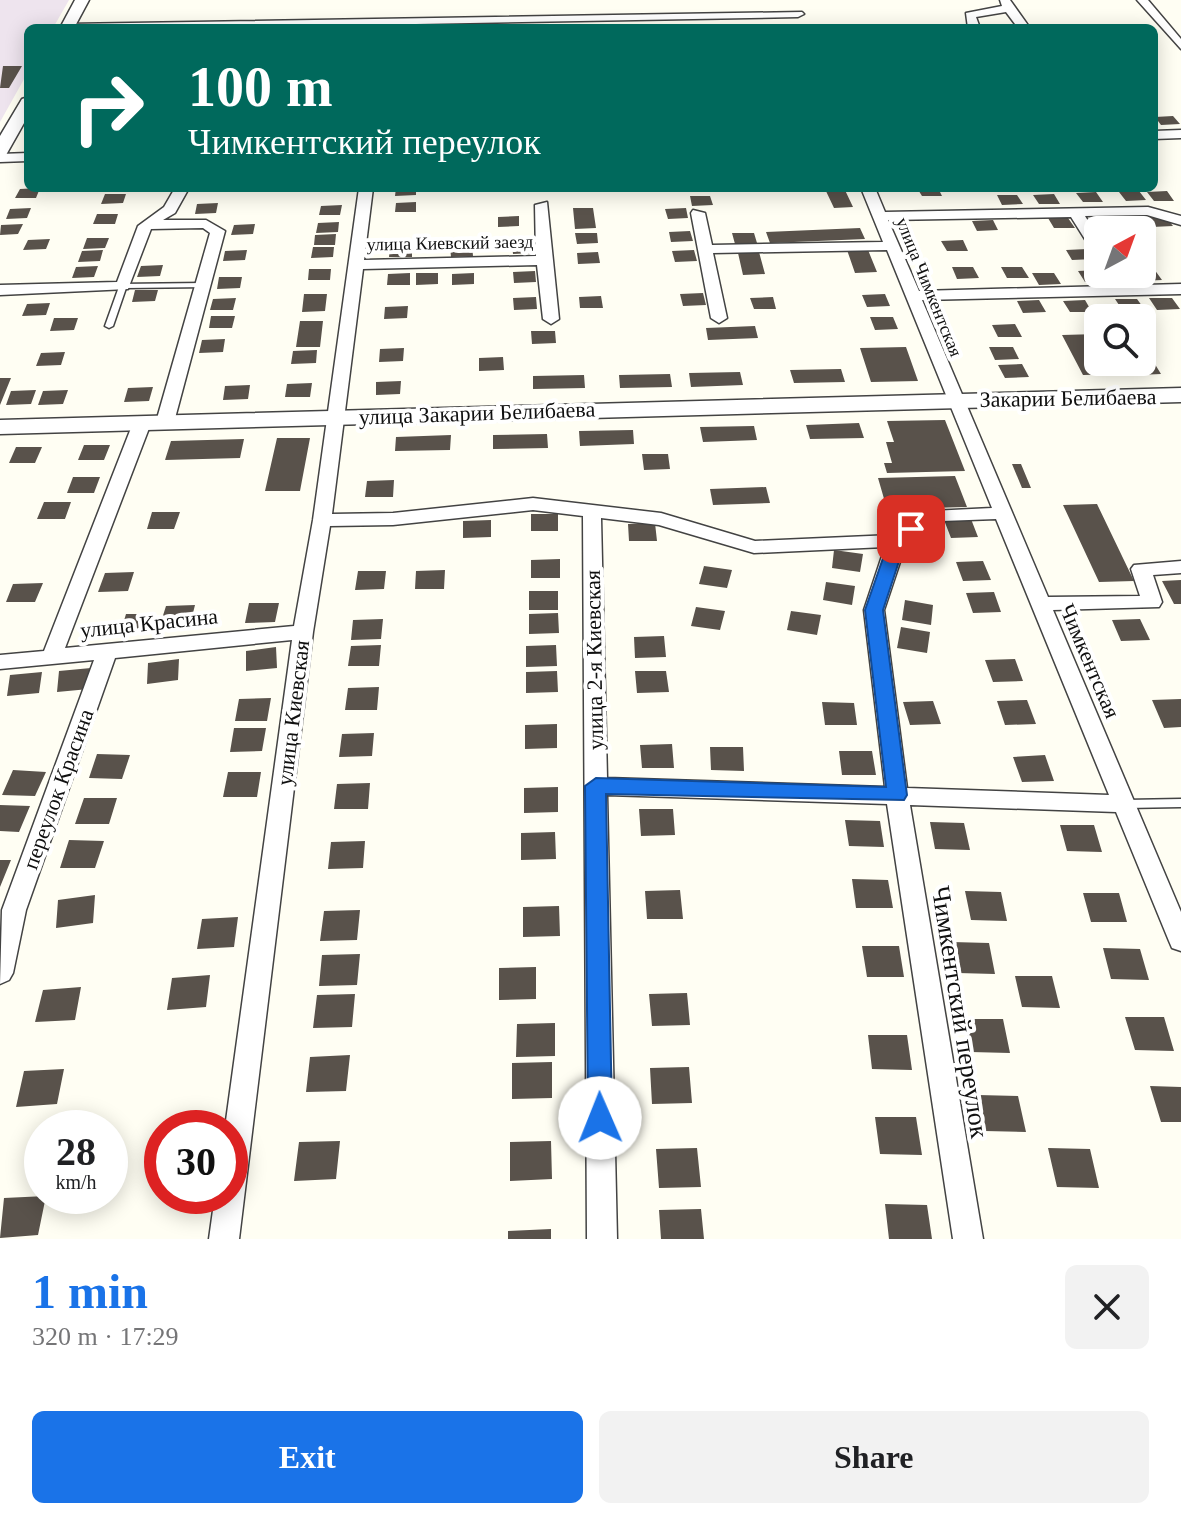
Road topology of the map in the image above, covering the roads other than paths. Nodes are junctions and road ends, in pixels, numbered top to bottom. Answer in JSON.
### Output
{"nodes":[{"id":1,"x":82,"y":0,"type":"edge"},
{"id":2,"x":793,"y":0,"type":"edge"},
{"id":3,"x":1142,"y":0,"type":"edge"},
{"id":4,"x":1007,"y":4,"type":"edge"},
{"id":5,"x":798,"y":14,"type":"junction"},
{"id":6,"x":382,"y":20,"type":"edge"},
{"id":7,"x":69,"y":24,"type":"edge"},
{"id":8,"x":202,"y":24,"type":"edge"},
{"id":9,"x":802,"y":24,"type":"edge"},
{"id":10,"x":972,"y":24,"type":"edge"},
{"id":11,"x":1021,"y":24,"type":"edge"},
{"id":12,"x":1181,"y":46,"type":"edge"},
{"id":13,"x":24,"y":109,"type":"edge"},
{"id":14,"x":1181,"y":134,"type":"edge"},
{"id":15,"x":1158,"y":135,"type":"edge"},
{"id":16,"x":0,"y":151,"type":"edge"},
{"id":17,"x":24,"y":157,"type":"edge"},
{"id":18,"x":0,"y":158,"type":"edge"},
{"id":19,"x":181,"y":192,"type":"edge"},
{"id":20,"x":366,"y":192,"type":"edge"},
{"id":21,"x":870,"y":192,"type":"edge"},
{"id":22,"x":542,"y":205,"type":"dead end"},
{"id":23,"x":1075,"y":212,"type":"junction"},
{"id":24,"x":698,"y":213,"type":"dead end"},
{"id":25,"x":879,"y":216,"type":"junction"},
{"id":26,"x":1181,"y":221,"type":"edge"},
{"id":27,"x":146,"y":225,"type":"junction"},
{"id":28,"x":1084,"y":226,"type":"edge"},
{"id":29,"x":891,"y":246,"type":"junction"},
{"id":30,"x":705,"y":249,"type":"junction"},
{"id":31,"x":544,"y":260,"type":"junction"},
{"id":32,"x":357,"y":265,"type":"junction"},
{"id":33,"x":204,"y":285,"type":"junction"},
{"id":34,"x":123,"y":286,"type":"junction"},
{"id":35,"x":1181,"y":289,"type":"edge"},
{"id":36,"x":0,"y":290,"type":"edge"},
{"id":37,"x":1123,"y":290,"type":"joint"},
{"id":38,"x":911,"y":296,"type":"junction"},
{"id":39,"x":719,"y":318,"type":"dead end"},
{"id":40,"x":551,"y":319,"type":"dead end"},
{"id":41,"x":109,"y":326,"type":"dead end"},
{"id":42,"x":1181,"y":395,"type":"edge"},
{"id":43,"x":954,"y":400,"type":"junction"},
{"id":44,"x":335,"y":417,"type":"junction"},
{"id":45,"x":165,"y":422,"type":"junction"},
{"id":46,"x":142,"y":423,"type":"junction"},
{"id":47,"x":0,"y":427,"type":"edge"},
{"id":48,"x":592,"y":513,"type":"junction"},
{"id":49,"x":1001,"y":513,"type":"junction"},
{"id":50,"x":322,"y":520,"type":"junction"},
{"id":51,"x":897,"y":541,"type":"junction"},
{"id":52,"x":1181,"y":567,"type":"edge"},
{"id":53,"x":1040,"y":604,"type":"junction"},
{"id":54,"x":303,"y":632,"type":"junction"},
{"id":55,"x":107,"y":652,"type":"junction"},
{"id":56,"x":52,"y":657,"type":"junction"},
{"id":57,"x":0,"y":662,"type":"edge"},
{"id":58,"x":596,"y":786,"type":"junction"},
{"id":59,"x":897,"y":795,"type":"junction"},
{"id":60,"x":1181,"y":803,"type":"edge"},
{"id":61,"x":1126,"y":804,"type":"junction"},
{"id":62,"x":1181,"y":941,"type":"edge"},
{"id":63,"x":0,"y":973,"type":"edge"},
{"id":64,"x":224,"y":1239,"type":"edge"},
{"id":65,"x":602,"y":1239,"type":"edge"},
{"id":66,"x":968,"y":1239,"type":"edge"}],
"edges":[{"from":1,"to":7,"type":"street"},
{"from":2,"to":5,"type":"street"},
{"from":3,"to":12,"type":"street"},
{"from":4,"to":10,"type":"street"},
{"from":4,"to":11,"type":"street"},
{"from":5,"to":6,"type":"street"},
{"from":5,"to":9,"type":"street"},
{"from":6,"to":8,"type":"street"},
{"from":13,"to":16,"type":"street"},
{"from":14,"to":15,"type":"street"},
{"from":17,"to":18,"type":"street"},
{"from":19,"to":27,"type":"street"},
{"from":20,"to":32,"type":"street","name":"улица Киевская"},
{"from":21,"to":25,"type":"street","name":"улица Чимкентская"},
{"from":22,"to":31,"type":"street","name":"улица Киевский заезд"},
{"from":23,"to":25,"type":"street"},
{"from":23,"to":26,"type":"street"},
{"from":23,"to":28,"type":"street"},
{"from":24,"to":30,"type":"street"},
{"from":25,"to":29,"type":"street","name":"улица Чимкентская"},
{"from":27,"to":33,"type":"street"},
{"from":27,"to":34,"type":"street"},
{"from":29,"to":30,"type":"street"},
{"from":29,"to":38,"type":"street","name":"улица Чимкентская"},
{"from":30,"to":39,"type":"street"},
{"from":31,"to":32,"type":"street","name":"улица Киевский заезд"},
{"from":31,"to":40,"type":"street","name":"улица Киевский заезд"},
{"from":32,"to":44,"type":"street","name":"улица Киевская"},
{"from":33,"to":34,"type":"lane"},
{"from":33,"to":45,"type":"street"},
{"from":34,"to":36,"type":"street"},
{"from":34,"to":41,"type":"lane"},
{"from":35,"to":37,"type":"street"},
{"from":37,"to":38,"type":"street"},
{"from":38,"to":43,"type":"street","name":"улица Чимкентская"},
{"from":42,"to":43,"type":"street","name":"Закарии Белибаева"},
{"from":43,"to":44,"type":"street","name":"улица Закарии Белибаева"},
{"from":43,"to":49,"type":"street","name":"Чимкентская"},
{"from":44,"to":45,"type":"street","name":"улица Закарии Белибаева"},
{"from":44,"to":50,"type":"street","name":"улица Киевская"},
{"from":45,"to":46,"type":"street","name":"улица Закарии Белибаева"},
{"from":46,"to":47,"type":"street","name":"улица Закарии Белибаева"},
{"from":46,"to":56,"type":"street"},
{"from":48,"to":50,"type":"street"},
{"from":48,"to":51,"type":"street"},
{"from":48,"to":58,"type":"street","name":"улица 2-я Киевская"},
{"from":49,"to":51,"type":"street"},
{"from":49,"to":53,"type":"street","name":"Чимкентская"},
{"from":50,"to":54,"type":"street","name":"улица Киевская"},
{"from":51,"to":59,"type":"street","name":"Чимкентский переулок"},
{"from":52,"to":53,"type":"street"},
{"from":53,"to":61,"type":"street","name":"Чимкентская"},
{"from":54,"to":55,"type":"street","name":"улица Красина"},
{"from":54,"to":64,"type":"street","name":"улица Киевская"},
{"from":55,"to":56,"type":"street","name":"улица Красина"},
{"from":55,"to":63,"type":"street","name":"переулок Красина"},
{"from":56,"to":57,"type":"street","name":"улица Красина"},
{"from":58,"to":59,"type":"street"},
{"from":58,"to":65,"type":"street","name":"улица 2-я Киевская"},
{"from":59,"to":61,"type":"street"},
{"from":59,"to":66,"type":"street","name":"Чимкентский переулок"},
{"from":60,"to":61,"type":"lane"},
{"from":61,"to":62,"type":"street","name":"Чимкентская"}]}
